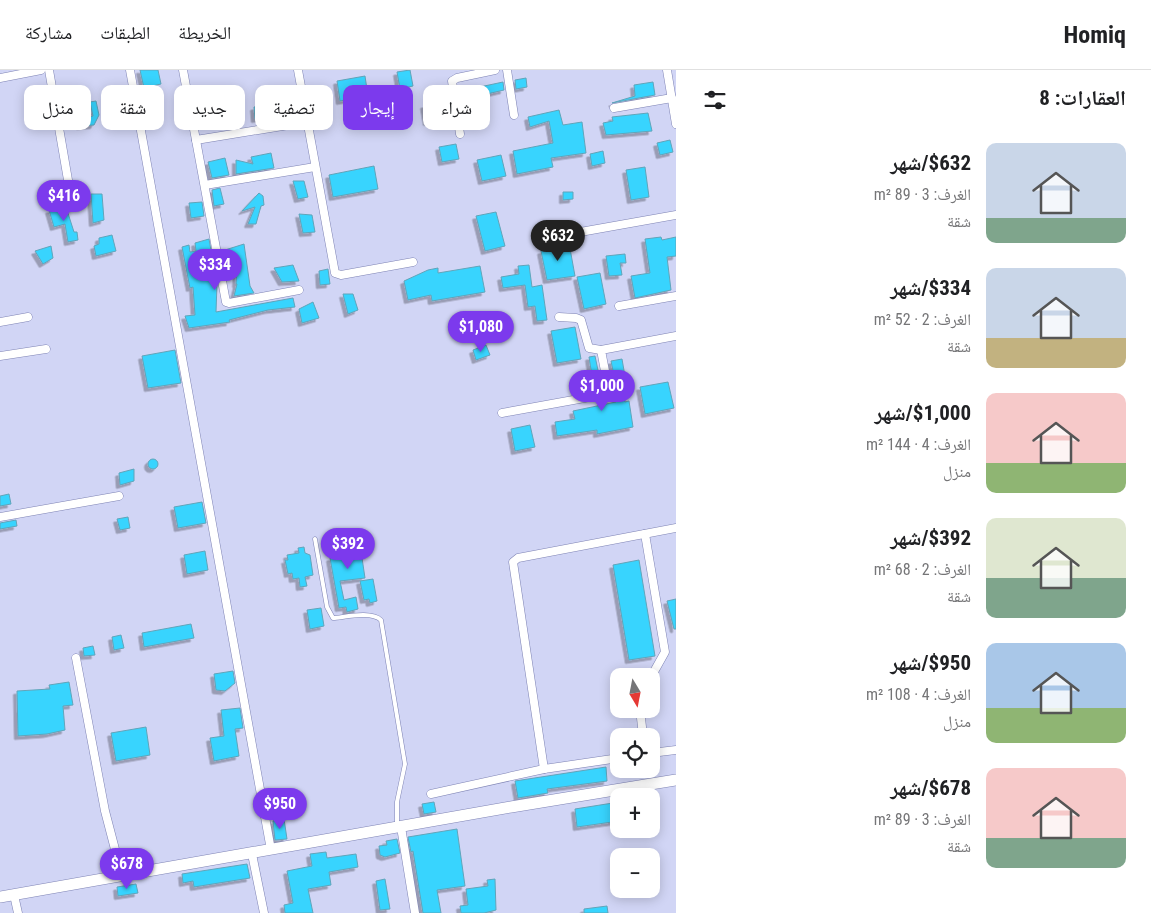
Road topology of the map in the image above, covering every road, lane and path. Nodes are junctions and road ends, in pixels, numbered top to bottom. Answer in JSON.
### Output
{"nodes":[{"id":1,"x":41,"y":70,"type":"edge"},
{"id":2,"x":49,"y":70,"type":"edge"},
{"id":3,"x":130,"y":70,"type":"edge"},
{"id":4,"x":183,"y":70,"type":"edge"},
{"id":5,"x":298,"y":70,"type":"edge"},
{"id":6,"x":495,"y":70,"type":"edge"},
{"id":7,"x":507,"y":70,"type":"edge"},
{"id":8,"x":667,"y":70,"type":"edge"},
{"id":9,"x":0,"y":78,"type":"edge"},
{"id":10,"x":301,"y":85,"type":"edge"},
{"id":11,"x":672,"y":98,"type":"junction"},
{"id":12,"x":614,"y":108,"type":"dead end"},
{"id":13,"x":675,"y":113,"type":"edge"},
{"id":14,"x":514,"y":115,"type":"dead end"},
{"id":15,"x":676,"y":124,"type":"edge"},
{"id":16,"x":258,"y":130,"type":"edge"},
{"id":17,"x":308,"y":130,"type":"edge"},
{"id":18,"x":460,"y":134,"type":"dead end"},
{"id":19,"x":196,"y":140,"type":"junction"},
{"id":20,"x":315,"y":166,"type":"junction"},
{"id":21,"x":68,"y":180,"type":"dead end"},
{"id":22,"x":205,"y":185,"type":"junction"},
{"id":23,"x":676,"y":215,"type":"edge"},
{"id":24,"x":541,"y":239,"type":"dead end"},
{"id":25,"x":413,"y":262,"type":"dead end"},
{"id":26,"x":299,"y":290,"type":"dead end"},
{"id":27,"x":676,"y":296,"type":"edge"},
{"id":28,"x":619,"y":306,"type":"dead end"},
{"id":29,"x":28,"y":317,"type":"dead end"},
{"id":30,"x":559,"y":317,"type":"dead end"},
{"id":31,"x":0,"y":322,"type":"edge"},
{"id":32,"x":676,"y":336,"type":"edge"},
{"id":33,"x":46,"y":349,"type":"dead end"},
{"id":34,"x":601,"y":350,"type":"junction"},
{"id":35,"x":0,"y":356,"type":"edge"},
{"id":36,"x":502,"y":412,"type":"dead end"},
{"id":37,"x":120,"y":496,"type":"dead end"},
{"id":38,"x":0,"y":517,"type":"edge"},
{"id":39,"x":676,"y":528,"type":"edge"},
{"id":40,"x":645,"y":534,"type":"junction"},
{"id":41,"x":315,"y":539,"type":"dead end"},
{"id":42,"x":76,"y":658,"type":"dead end"},
{"id":43,"x":656,"y":668,"type":"edge"},
{"id":44,"x":676,"y":750,"type":"edge"},
{"id":45,"x":660,"y":752,"type":"edge"},
{"id":46,"x":610,"y":759,"type":"edge"},
{"id":47,"x":544,"y":769,"type":"junction"},
{"id":48,"x":676,"y":780,"type":"edge"},
{"id":49,"x":431,"y":794,"type":"dead end"},
{"id":50,"x":399,"y":827,"type":"junction"},
{"id":51,"x":271,"y":850,"type":"junction"},
{"id":52,"x":252,"y":854,"type":"junction"},
{"id":53,"x":122,"y":876,"type":"junction"},
{"id":54,"x":14,"y":895,"type":"junction"},
{"id":55,"x":0,"y":897,"type":"edge"},
{"id":56,"x":18,"y":913,"type":"edge"},
{"id":57,"x":264,"y":913,"type":"edge"},
{"id":58,"x":415,"y":913,"type":"edge"}],
"edges":[{"from":1,"to":9,"type":"street"},
{"from":2,"to":21,"type":"street"},
{"from":3,"to":51,"type":"street"},
{"from":4,"to":19,"type":"street"},
{"from":5,"to":10,"type":"street"},
{"from":6,"to":18,"type":"street"},
{"from":7,"to":14,"type":"street"},
{"from":8,"to":11,"type":"street"},
{"from":11,"to":12,"type":"street"},
{"from":11,"to":13,"type":"street"},
{"from":13,"to":15,"type":"street"},
{"from":16,"to":19,"type":"street"},
{"from":17,"to":20,"type":"street"},
{"from":19,"to":22,"type":"street"},
{"from":20,"to":22,"type":"street"},
{"from":20,"to":25,"type":"street"},
{"from":22,"to":26,"type":"street"},
{"from":23,"to":24,"type":"street"},
{"from":27,"to":28,"type":"street"},
{"from":29,"to":31,"type":"street"},
{"from":30,"to":34,"type":"street"},
{"from":32,"to":34,"type":"street"},
{"from":33,"to":35,"type":"street"},
{"from":34,"to":36,"type":"street"},
{"from":37,"to":38,"type":"street"},
{"from":39,"to":40,"type":"street"},
{"from":40,"to":43,"type":"street"},
{"from":40,"to":47,"type":"street"},
{"from":41,"to":50,"type":"lane"},
{"from":42,"to":53,"type":"street"},
{"from":44,"to":45,"type":"street"},
{"from":46,"to":47,"type":"street"},
{"from":47,"to":49,"type":"street"},
{"from":48,"to":50,"type":"main road"},
{"from":50,"to":51,"type":"main road"},
{"from":50,"to":58,"type":"street"},
{"from":51,"to":52,"type":"main road"},
{"from":52,"to":53,"type":"main road"},
{"from":52,"to":57,"type":"street"},
{"from":53,"to":54,"type":"main road"},
{"from":54,"to":55,"type":"main road"},
{"from":54,"to":56,"type":"street"}]}
